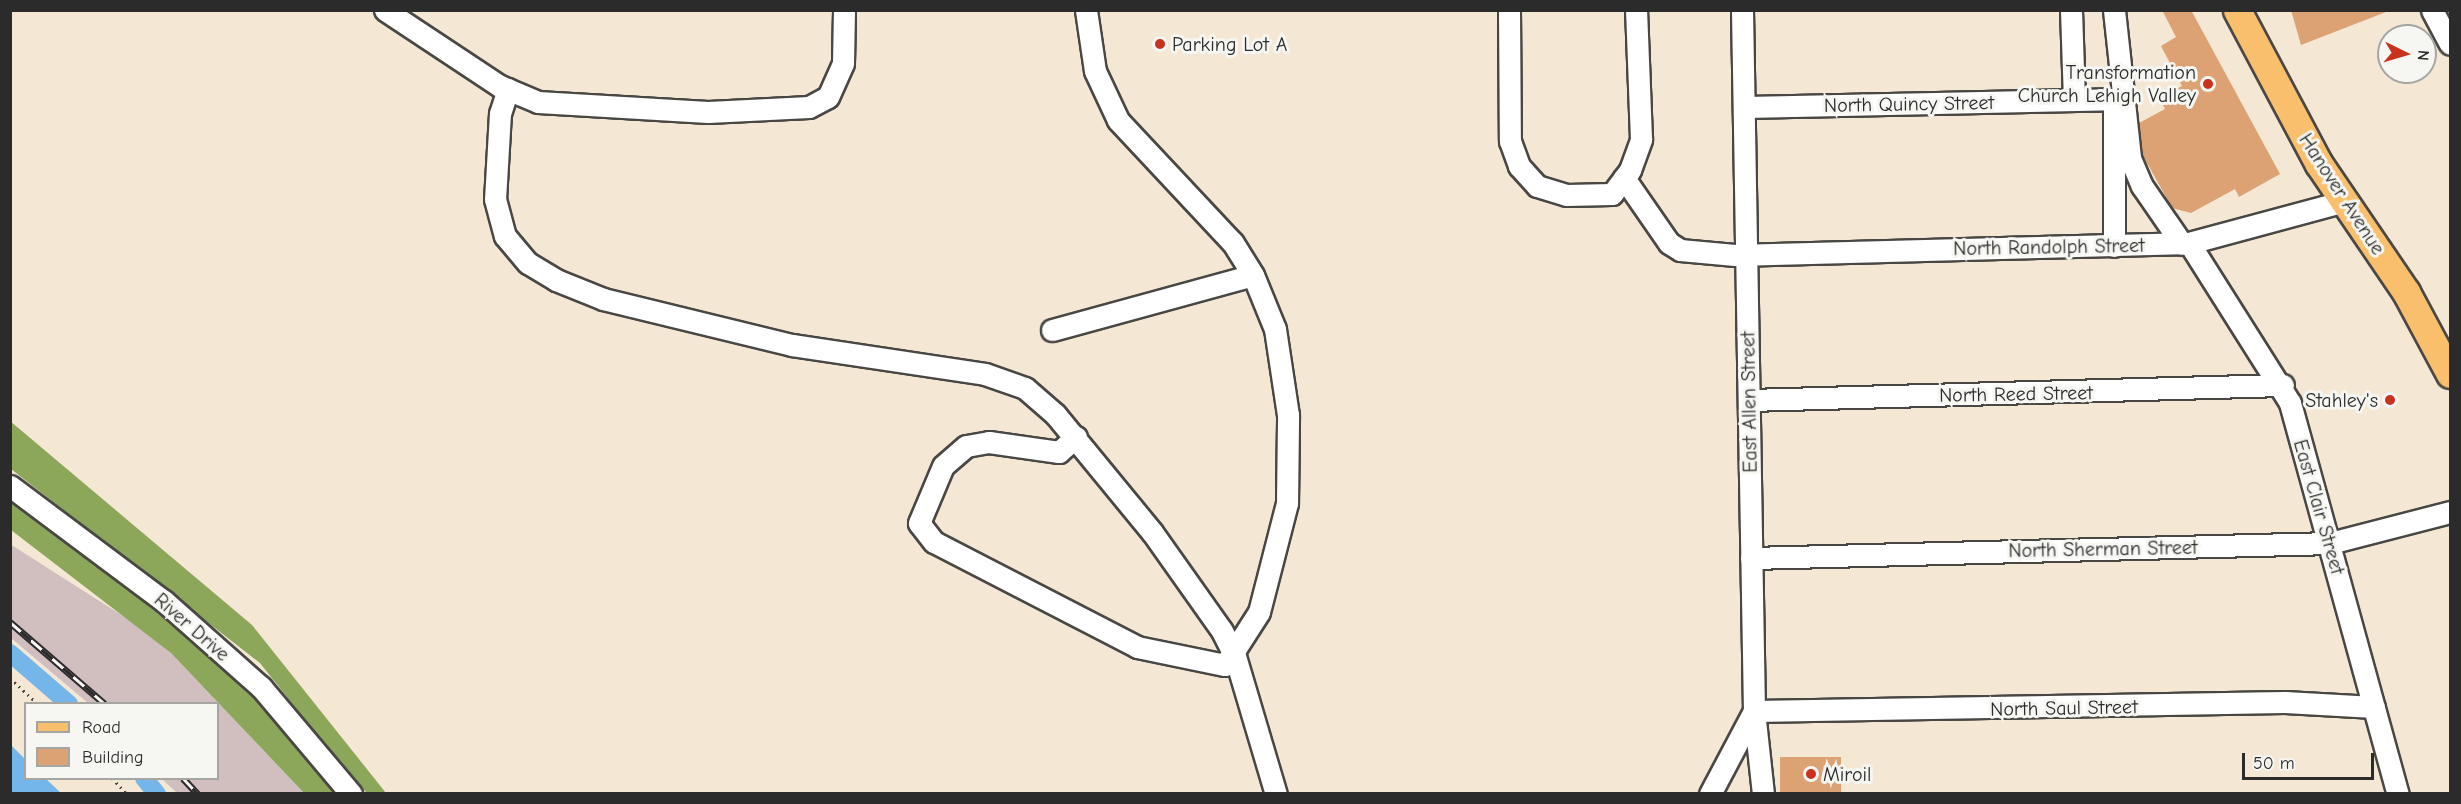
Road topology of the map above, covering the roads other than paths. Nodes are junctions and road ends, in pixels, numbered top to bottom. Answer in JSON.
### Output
{"nodes":[{"id":1,"x":385,"y":10,"type":"edge"},
{"id":2,"x":844,"y":10,"type":"edge"},
{"id":3,"x":1086,"y":10,"type":"edge"},
{"id":4,"x":1509,"y":10,"type":"edge"},
{"id":5,"x":1636,"y":10,"type":"edge"},
{"id":6,"x":1742,"y":10,"type":"edge"},
{"id":7,"x":2072,"y":10,"type":"edge"},
{"id":8,"x":2114,"y":10,"type":"edge"},
{"id":9,"x":2237,"y":10,"type":"edge"},
{"id":10,"x":2432,"y":10,"type":"edge"},
{"id":11,"x":2451,"y":44,"type":"edge"},
{"id":12,"x":508,"y":89,"type":"junction"},
{"id":13,"x":2074,"y":100,"type":"junction"},
{"id":14,"x":1744,"y":107,"type":"junction"},
{"id":15,"x":1624,"y":178,"type":"junction"},
{"id":16,"x":2345,"y":201,"type":"junction"},
{"id":17,"x":2186,"y":243,"type":"junction"},
{"id":18,"x":2114,"y":246,"type":"junction"},
{"id":19,"x":1746,"y":254,"type":"junction"},
{"id":20,"x":1254,"y":274,"type":"junction"},
{"id":21,"x":1052,"y":330,"type":"dead end"},
{"id":22,"x":2451,"y":375,"type":"edge"},
{"id":23,"x":2283,"y":386,"type":"junction"},
{"id":24,"x":1749,"y":400,"type":"junction"},
{"id":25,"x":1076,"y":436,"type":"junction"},
{"id":26,"x":10,"y":486,"type":"edge"},
{"id":27,"x":2451,"y":512,"type":"edge"},
{"id":28,"x":2330,"y":543,"type":"junction"},
{"id":29,"x":1751,"y":558,"type":"junction"},
{"id":30,"x":1235,"y":656,"type":"junction"},
{"id":31,"x":2374,"y":707,"type":"junction"},
{"id":32,"x":1754,"y":711,"type":"junction"},
{"id":33,"x":351,"y":794,"type":"edge"},
{"id":34,"x":1276,"y":794,"type":"edge"},
{"id":35,"x":1710,"y":794,"type":"edge"},
{"id":36,"x":1763,"y":794,"type":"edge"},
{"id":37,"x":2398,"y":794,"type":"edge"}],
"edges":[{"from":1,"to":12,"type":"street"},
{"from":2,"to":12,"type":"street"},
{"from":3,"to":20,"type":"street"},
{"from":4,"to":15,"type":"street"},
{"from":5,"to":15,"type":"street"},
{"from":6,"to":14,"type":"street","name":"East Allen Street"},
{"from":7,"to":13,"type":"street"},
{"from":8,"to":17,"type":"street","name":"East Clair Street"},
{"from":9,"to":16,"type":"main road","name":"Hanover Avenue"},
{"from":10,"to":11,"type":"street"},
{"from":12,"to":25,"type":"street"},
{"from":13,"to":14,"type":"street","name":"North Quincy Street"},
{"from":13,"to":18,"type":"street"},
{"from":14,"to":19,"type":"street","name":"East Allen Street"},
{"from":15,"to":19,"type":"street","name":"North Randolph Street"},
{"from":16,"to":17,"type":"street","name":"North Randolph Street"},
{"from":16,"to":22,"type":"main road","name":"Hanover Avenue"},
{"from":17,"to":18,"type":"street","name":"North Randolph Street"},
{"from":17,"to":23,"type":"street","name":"East Clair Street"},
{"from":18,"to":19,"type":"street","name":"North Randolph Street"},
{"from":19,"to":24,"type":"street","name":"East Allen Street"},
{"from":20,"to":21,"type":"street"},
{"from":20,"to":30,"type":"street"},
{"from":23,"to":24,"type":"street","name":"North Reed Street"},
{"from":23,"to":28,"type":"street","name":"East Clair Street"},
{"from":24,"to":29,"type":"street","name":"East Allen Street"},
{"from":25,"to":30,"type":"street"},
{"from":25,"to":30,"type":"street"},
{"from":26,"to":33,"type":"street","name":"River Drive"},
{"from":27,"to":28,"type":"street","name":"North Sherman Street"},
{"from":28,"to":29,"type":"street","name":"North Sherman Street"},
{"from":28,"to":31,"type":"street","name":"East Clair Street"},
{"from":29,"to":32,"type":"street","name":"East Allen Street"},
{"from":30,"to":34,"type":"street"},
{"from":31,"to":32,"type":"street","name":"North Saul Street"},
{"from":31,"to":37,"type":"street","name":"East Clair Street"},
{"from":32,"to":35,"type":"street"},
{"from":32,"to":36,"type":"street","name":"East Allen Street"}]}
